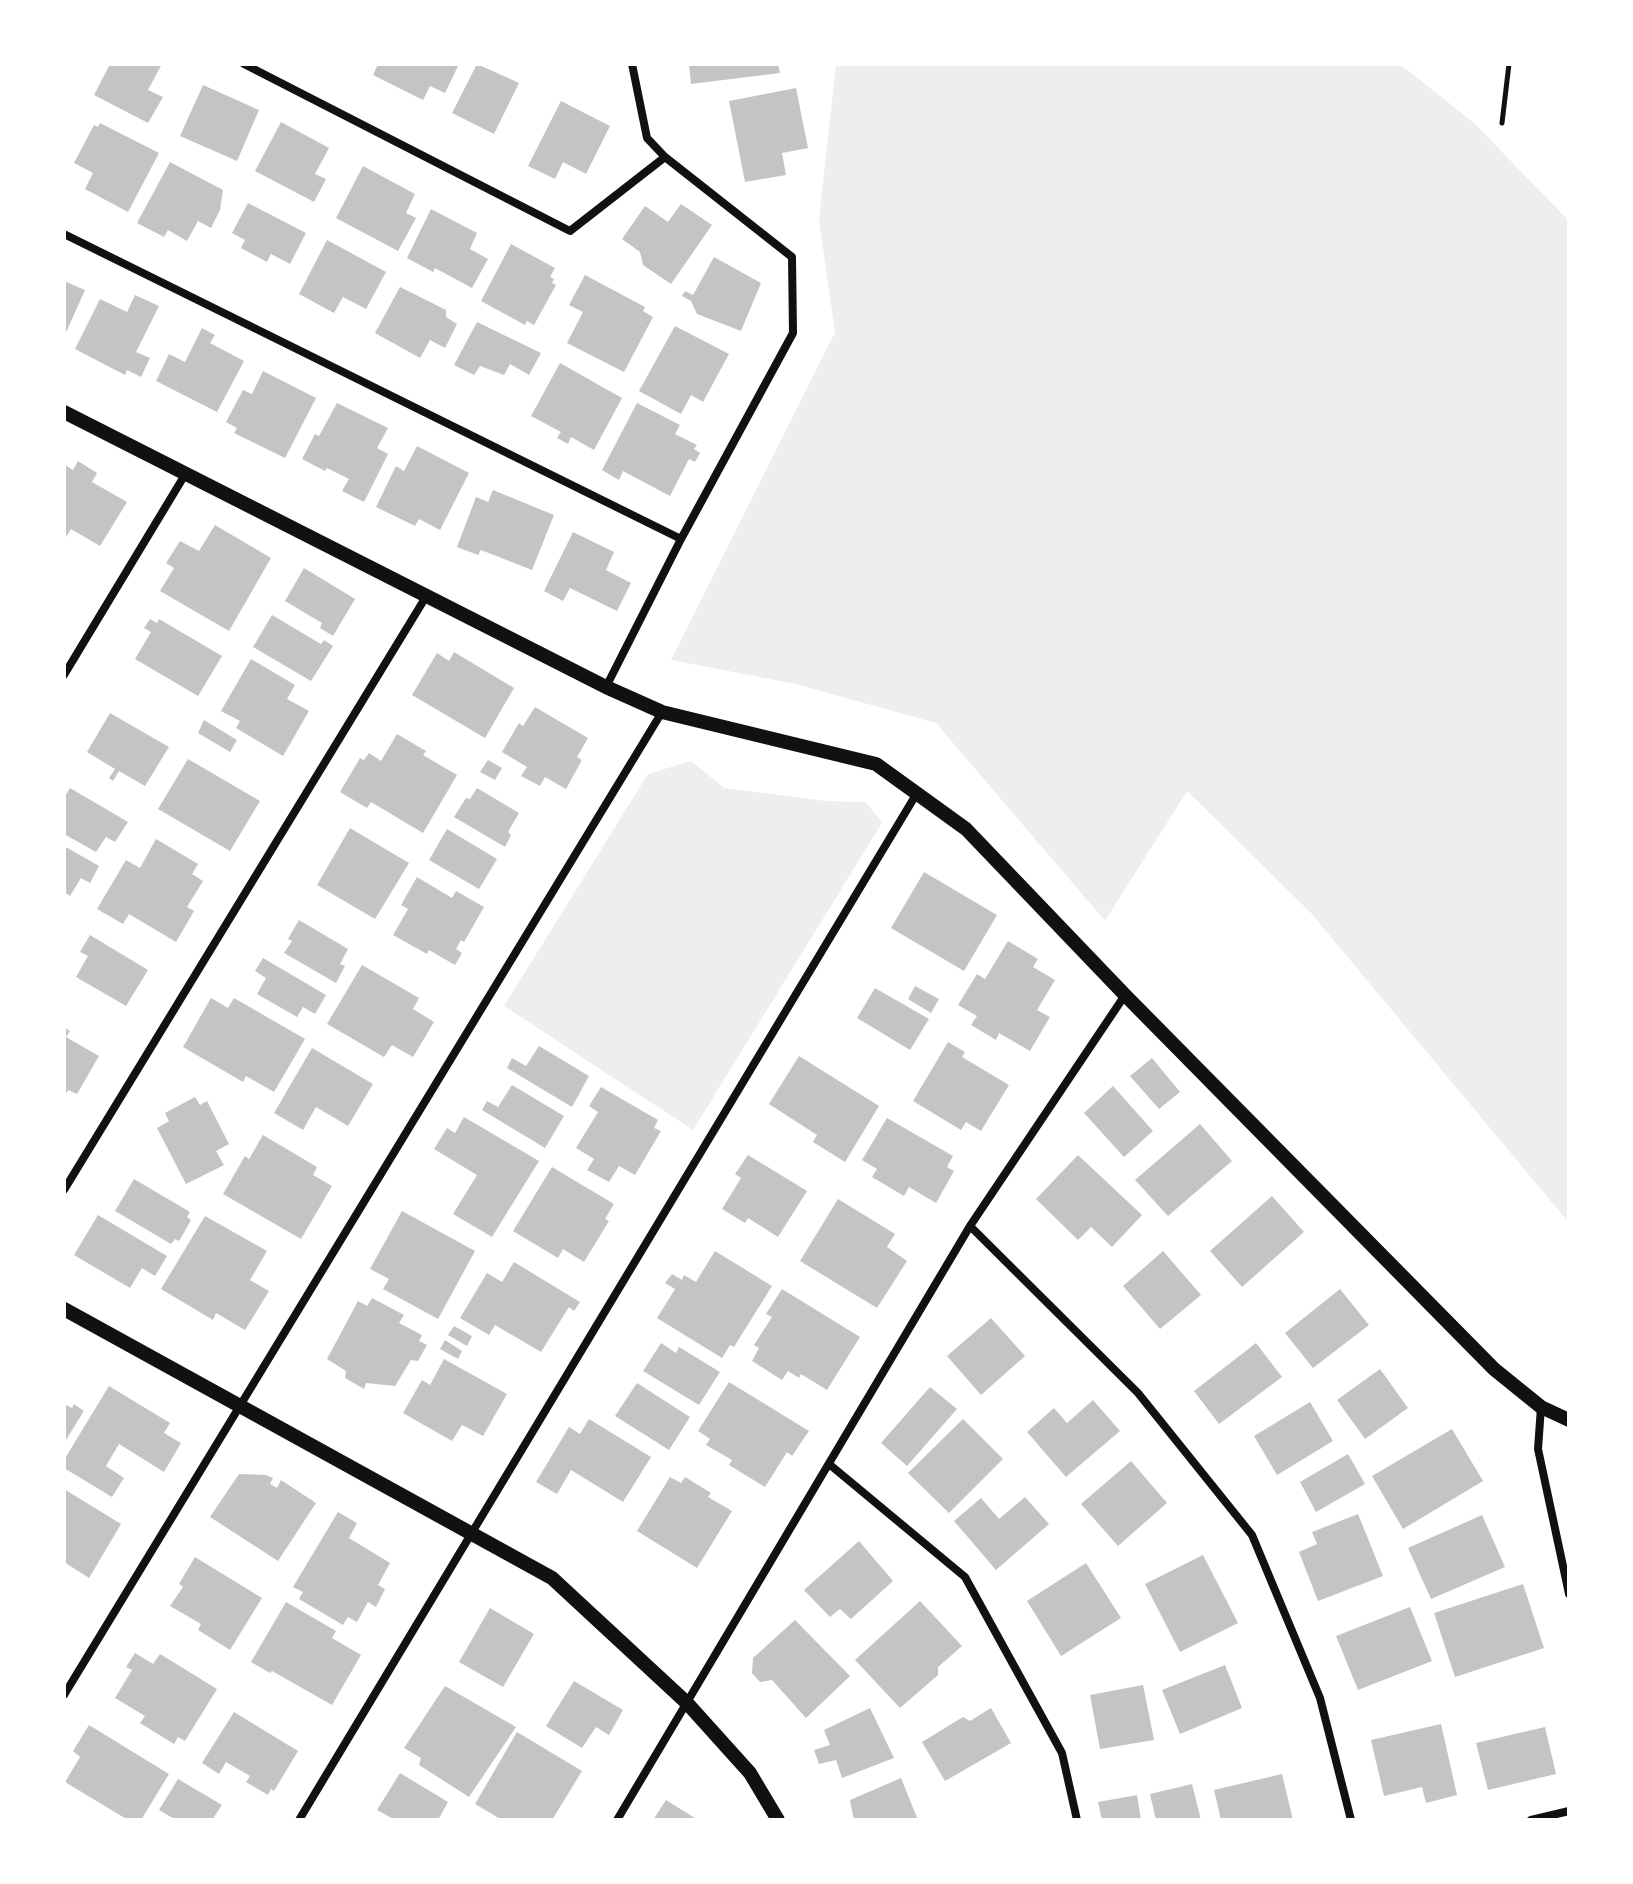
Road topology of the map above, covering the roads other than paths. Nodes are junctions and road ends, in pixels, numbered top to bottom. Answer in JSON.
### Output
{"nodes":[{"id":1,"x":244,"y":64,"type":"edge"},
{"id":2,"x":632,"y":64,"type":"edge"},
{"id":3,"x":665,"y":157,"type":"junction"},
{"id":4,"x":64,"y":234,"type":"edge"},
{"id":5,"x":64,"y":412,"type":"edge"},
{"id":6,"x":187,"y":472,"type":"junction"},
{"id":7,"x":681,"y":539,"type":"junction"},
{"id":8,"x":427,"y":595,"type":"junction"},
{"id":9,"x":64,"y":675,"type":"edge"},
{"id":10,"x":606,"y":687,"type":"junction"},
{"id":11,"x":662,"y":712,"type":"junction"},
{"id":12,"x":917,"y":793,"type":"junction"},
{"id":13,"x":1125,"y":995,"type":"junction"},
{"id":14,"x":64,"y":1190,"type":"edge"},
{"id":15,"x":970,"y":1226,"type":"junction"},
{"id":16,"x":64,"y":1309,"type":"edge"},
{"id":17,"x":239,"y":1404,"type":"junction"},
{"id":18,"x":1541,"y":1407,"type":"junction"},
{"id":19,"x":1569,"y":1420,"type":"edge"},
{"id":20,"x":829,"y":1464,"type":"junction"},
{"id":21,"x":473,"y":1534,"type":"junction"},
{"id":22,"x":1569,"y":1594,"type":"edge"},
{"id":23,"x":64,"y":1695,"type":"edge"},
{"id":24,"x":687,"y":1703,"type":"junction"},
{"id":25,"x":1569,"y":1811,"type":"edge"},
{"id":26,"x":299,"y":1820,"type":"edge"},
{"id":27,"x":617,"y":1820,"type":"edge"},
{"id":28,"x":778,"y":1820,"type":"edge"},
{"id":29,"x":1077,"y":1820,"type":"edge"},
{"id":30,"x":1351,"y":1820,"type":"edge"},
{"id":31,"x":1531,"y":1820,"type":"edge"}],
"edges":[{"from":1,"to":3,"type":"street"},
{"from":2,"to":3,"type":"street"},
{"from":3,"to":7,"type":"street"},
{"from":4,"to":7,"type":"street"},
{"from":5,"to":6,"type":"street"},
{"from":6,"to":8,"type":"street"},
{"from":6,"to":9,"type":"street"},
{"from":7,"to":10,"type":"street"},
{"from":8,"to":10,"type":"street"},
{"from":8,"to":14,"type":"street"},
{"from":10,"to":11,"type":"street"},
{"from":11,"to":12,"type":"street"},
{"from":11,"to":17,"type":"street"},
{"from":12,"to":13,"type":"street"},
{"from":12,"to":21,"type":"street"},
{"from":13,"to":15,"type":"street"},
{"from":13,"to":18,"type":"street"},
{"from":15,"to":20,"type":"street"},
{"from":15,"to":30,"type":"street"},
{"from":16,"to":17,"type":"street"},
{"from":17,"to":21,"type":"street"},
{"from":17,"to":23,"type":"street"},
{"from":18,"to":19,"type":"street"},
{"from":18,"to":22,"type":"street"},
{"from":20,"to":24,"type":"street"},
{"from":20,"to":29,"type":"street"},
{"from":21,"to":24,"type":"street"},
{"from":21,"to":26,"type":"street"},
{"from":24,"to":27,"type":"street"},
{"from":24,"to":28,"type":"street"},
{"from":25,"to":31,"type":"street"}]}
